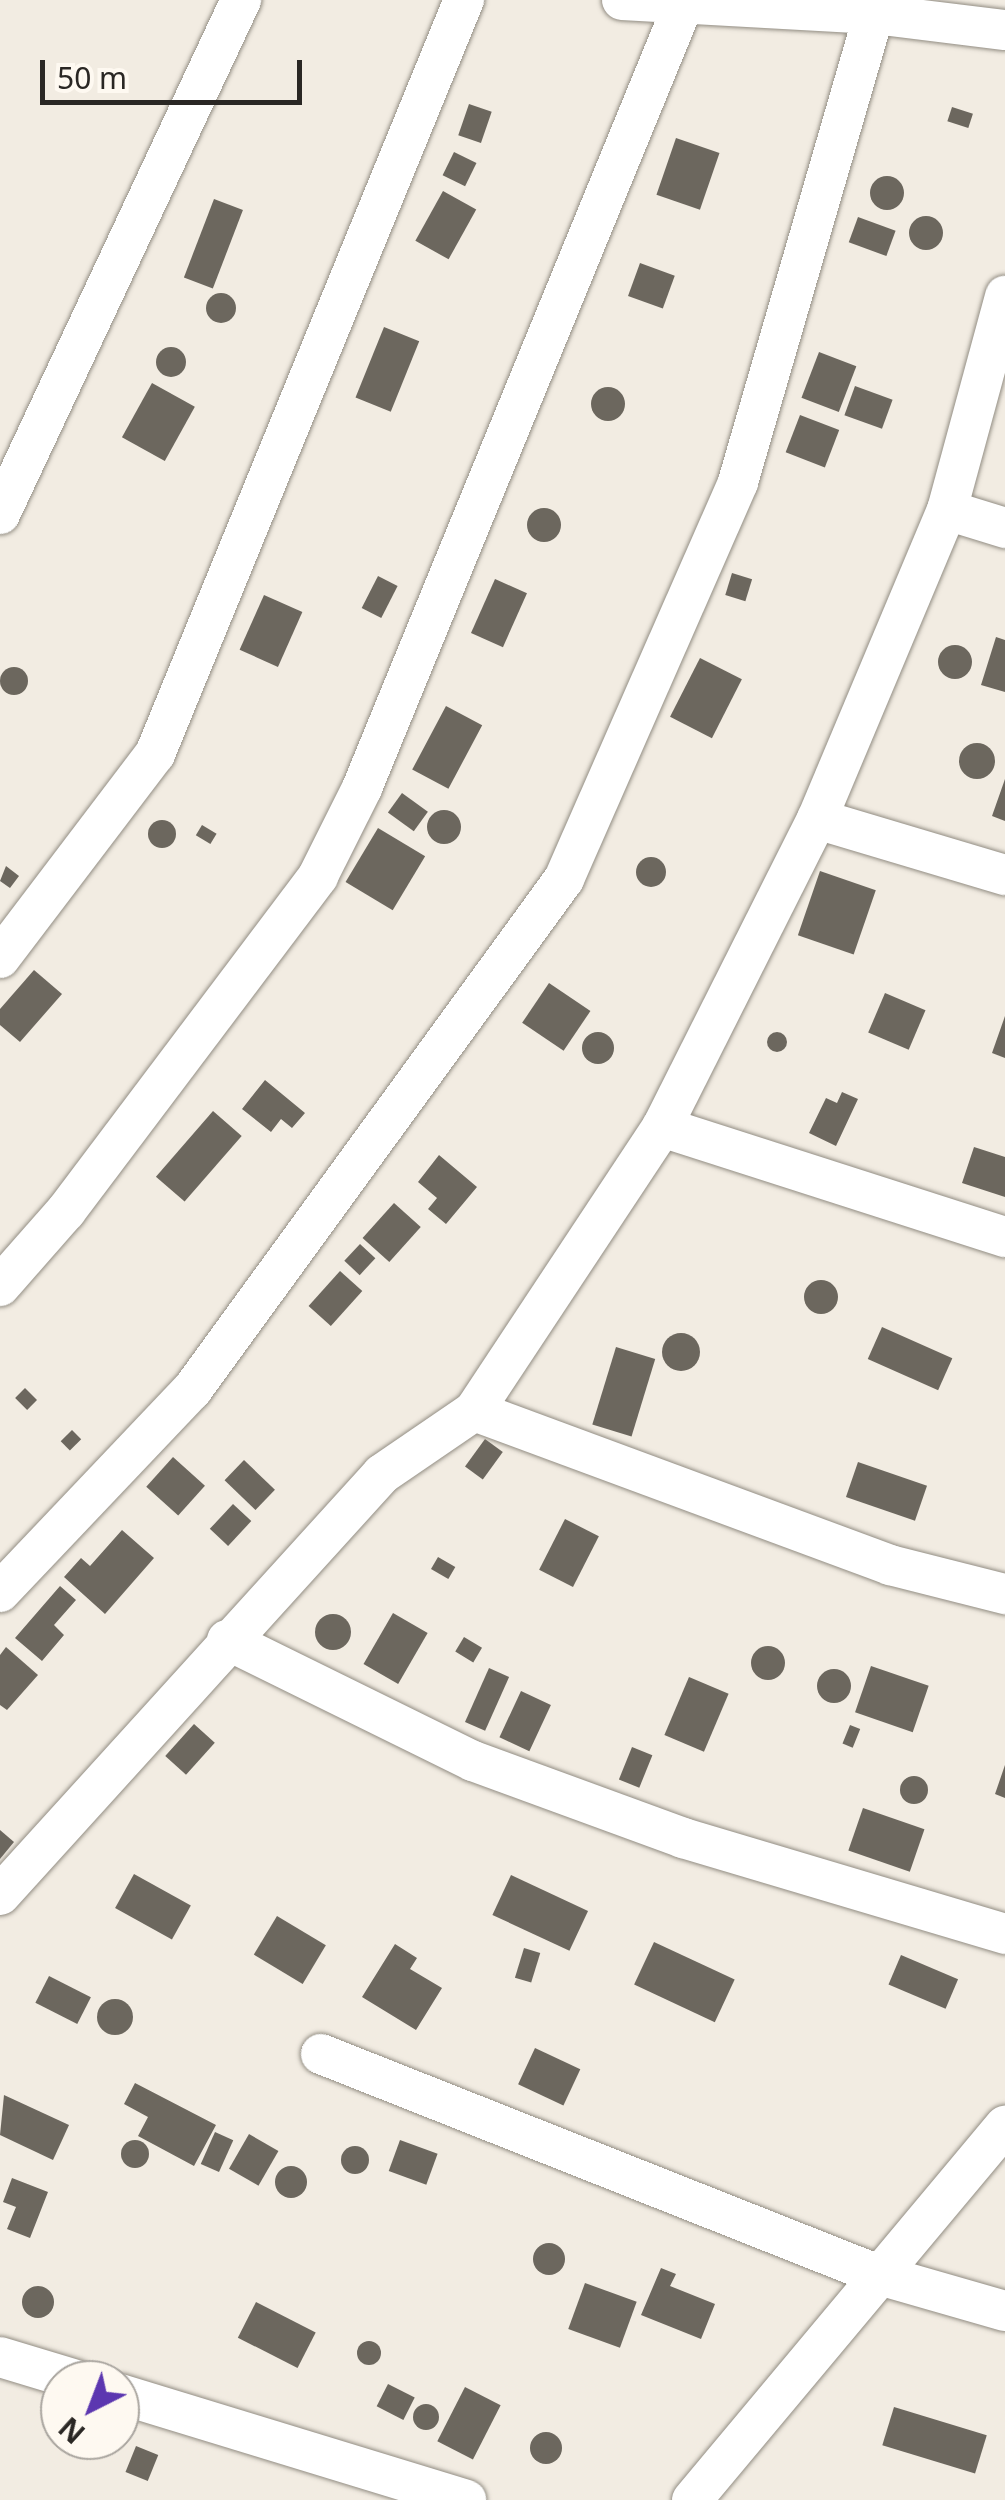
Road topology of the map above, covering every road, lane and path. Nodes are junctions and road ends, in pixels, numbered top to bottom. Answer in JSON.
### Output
{"nodes":[{"id":1,"x":242,"y":0,"type":"edge"},
{"id":2,"x":464,"y":0,"type":"edge"},
{"id":3,"x":622,"y":0,"type":"edge"},
{"id":4,"x":684,"y":3,"type":"junction"},
{"id":5,"x":874,"y":14,"type":"junction"},
{"id":6,"x":1005,"y":30,"type":"edge"},
{"id":7,"x":1005,"y":296,"type":"edge"},
{"id":8,"x":946,"y":510,"type":"junction"},
{"id":9,"x":0,"y":514,"type":"edge"},
{"id":10,"x":1005,"y":528,"type":"edge"},
{"id":11,"x":817,"y":819,"type":"junction"},
{"id":12,"x":1005,"y":875,"type":"edge"},
{"id":13,"x":0,"y":958,"type":"edge"},
{"id":14,"x":662,"y":1127,"type":"junction"},
{"id":15,"x":1005,"y":1238,"type":"edge"},
{"id":16,"x":0,"y":1286,"type":"edge"},
{"id":17,"x":474,"y":1411,"type":"junction"},
{"id":18,"x":0,"y":1592,"type":"edge"},
{"id":19,"x":1005,"y":1594,"type":"edge"},
{"id":20,"x":227,"y":1640,"type":"junction"},
{"id":21,"x":0,"y":1895,"type":"edge"},
{"id":22,"x":1005,"y":1934,"type":"edge"},
{"id":23,"x":320,"y":2054,"type":"dead end"},
{"id":24,"x":1005,"y":2126,"type":"edge"},
{"id":25,"x":876,"y":2274,"type":"junction"},
{"id":26,"x":1005,"y":2312,"type":"edge"},
{"id":27,"x":0,"y":2357,"type":"edge"},
{"id":28,"x":40,"y":2369,"type":"edge"},
{"id":29,"x":140,"y":2400,"type":"edge"},
{"id":30,"x":466,"y":2500,"type":"edge"},
{"id":31,"x":692,"y":2500,"type":"edge"}],
"edges":[{"from":1,"to":9,"type":"street"},
{"from":2,"to":13,"type":"street"},
{"from":3,"to":4,"type":"street"},
{"from":4,"to":5,"type":"street"},
{"from":4,"to":16,"type":"street"},
{"from":5,"to":6,"type":"street"},
{"from":5,"to":18,"type":"street"},
{"from":7,"to":8,"type":"street"},
{"from":8,"to":10,"type":"street"},
{"from":8,"to":11,"type":"street"},
{"from":11,"to":12,"type":"street"},
{"from":11,"to":14,"type":"street"},
{"from":14,"to":15,"type":"street"},
{"from":14,"to":17,"type":"street"},
{"from":17,"to":19,"type":"street"},
{"from":17,"to":20,"type":"street"},
{"from":20,"to":21,"type":"street"},
{"from":20,"to":22,"type":"street"},
{"from":23,"to":25,"type":"street"},
{"from":24,"to":25,"type":"street"},
{"from":25,"to":26,"type":"street"},
{"from":25,"to":31,"type":"street"},
{"from":27,"to":28,"type":"street"},
{"from":29,"to":30,"type":"street"}]}
